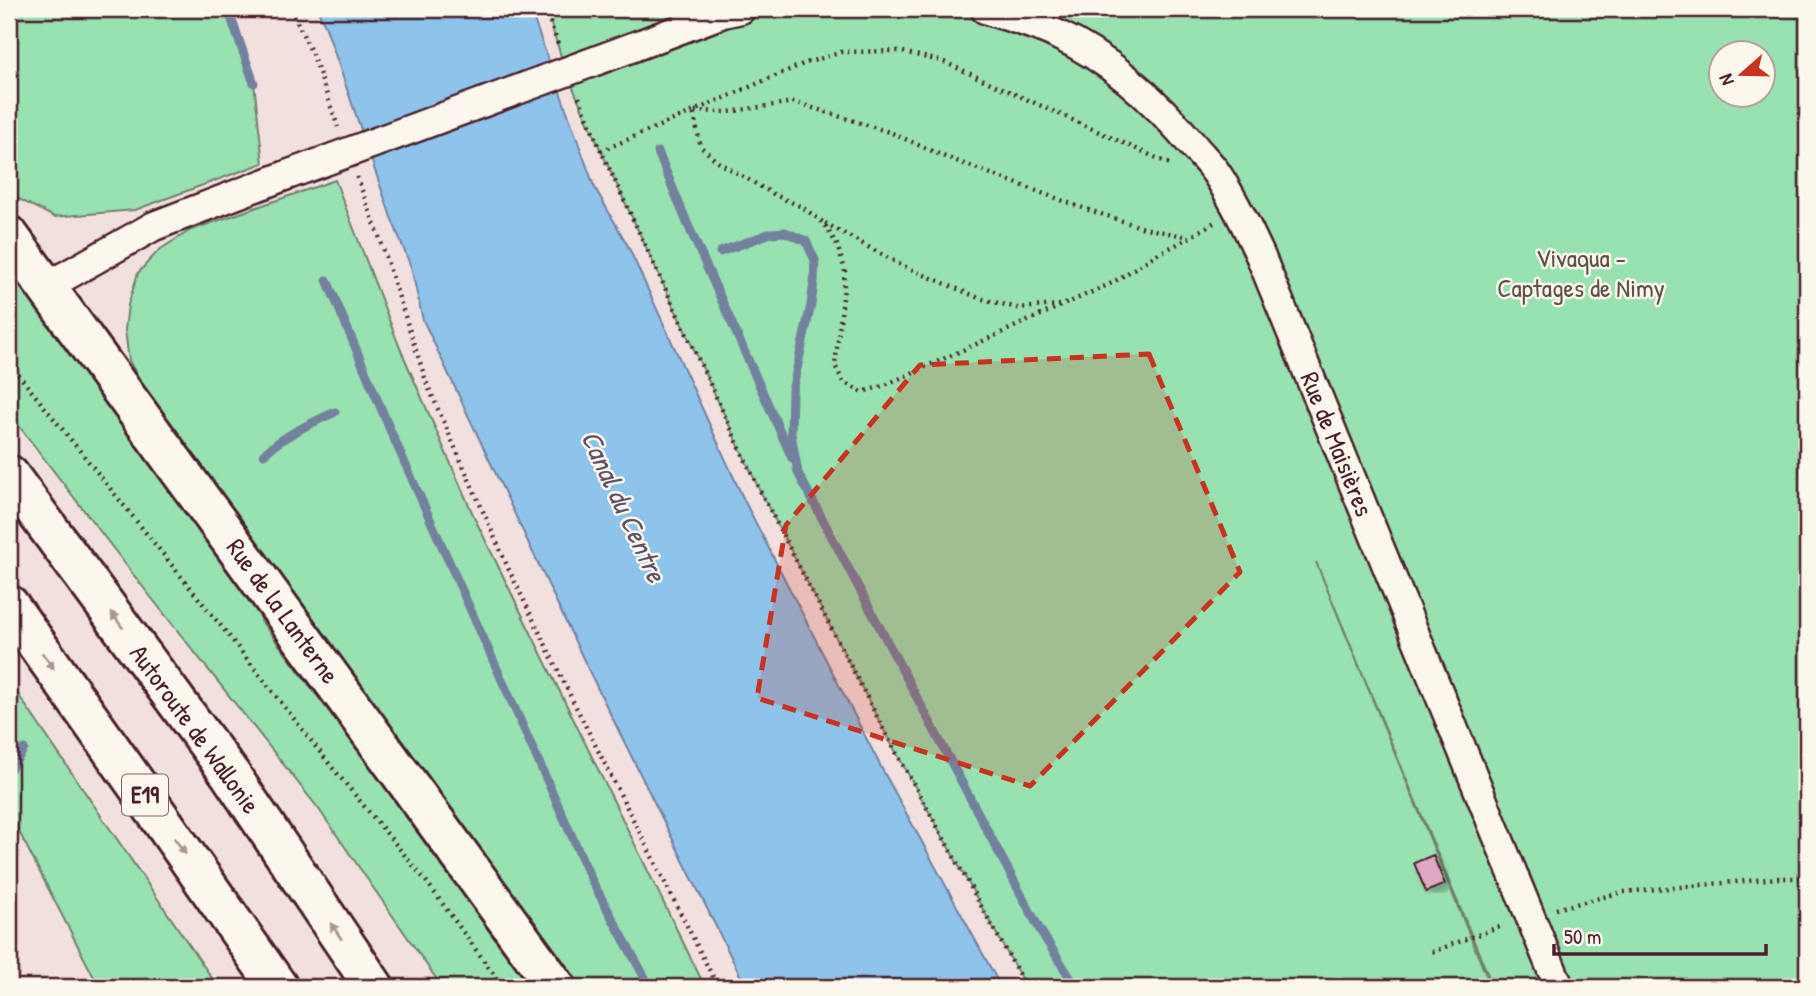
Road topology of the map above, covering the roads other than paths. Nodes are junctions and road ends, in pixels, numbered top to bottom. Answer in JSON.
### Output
{"nodes":[{"id":1,"x":741,"y":9,"type":"edge"},
{"id":2,"x":985,"y":9,"type":"edge"},
{"id":3,"x":9,"y":236,"type":"edge"},
{"id":4,"x":46,"y":288,"type":"junction"},
{"id":5,"x":9,"y":475,"type":"edge"},
{"id":6,"x":9,"y":605,"type":"edge"},
{"id":7,"x":278,"y":987,"type":"edge"},
{"id":8,"x":374,"y":987,"type":"edge"},
{"id":9,"x":556,"y":987,"type":"edge"},
{"id":10,"x":1559,"y":987,"type":"edge"}],
"edges":[{"from":1,"to":4,"type":"street","bridge":true},
{"from":2,"to":10,"type":"street","name":"Rue de Maisières"},
{"from":3,"to":4,"type":"main road","name":"Rue de la Lanterne"},
{"from":4,"to":9,"type":"main road","name":"Rue de la Lanterne"},
{"from":8,"to":5,"type":"main road","name":"Autoroute de Wallonie","one_way":true},
{"from":6,"to":7,"type":"main road","number":"E19","one_way":true}]}
